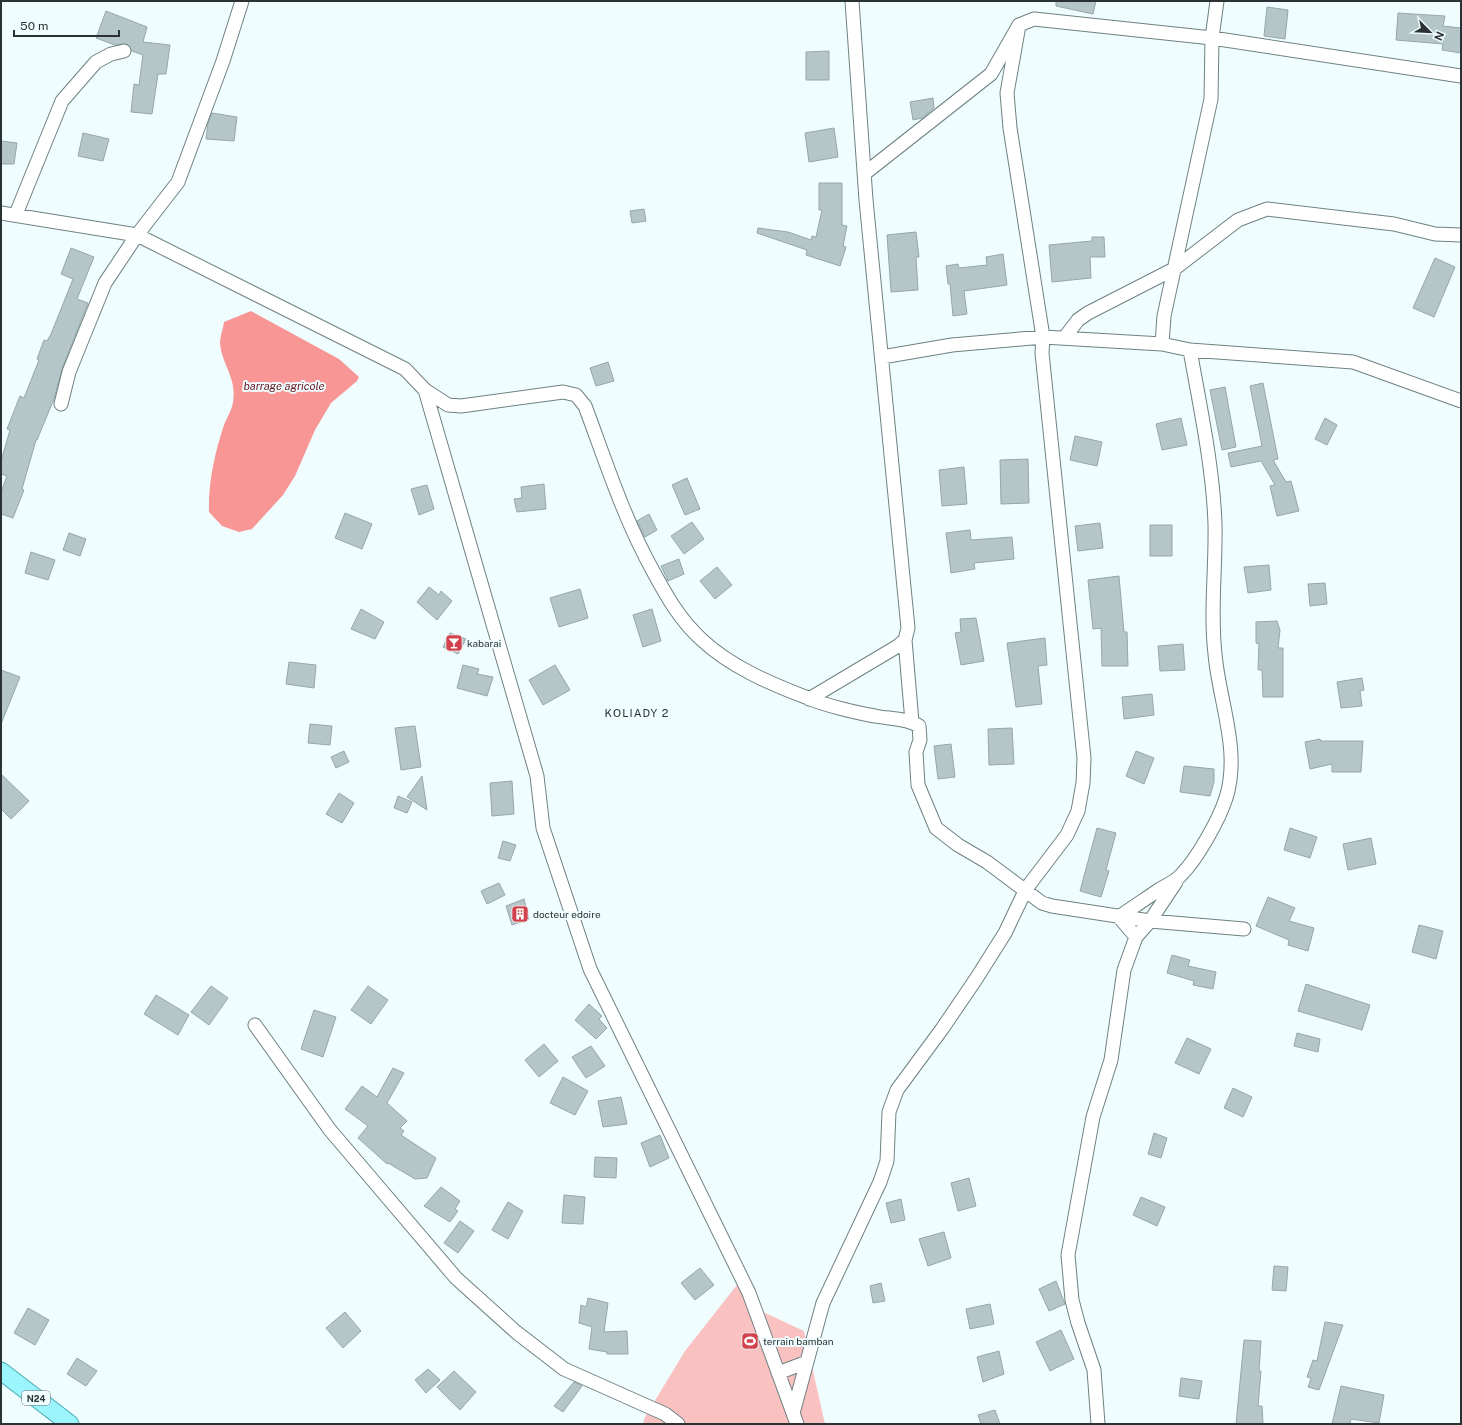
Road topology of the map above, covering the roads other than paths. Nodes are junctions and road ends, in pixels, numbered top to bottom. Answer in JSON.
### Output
{"nodes":[{"id":1,"x":242,"y":1,"type":"edge"},
{"id":2,"x":852,"y":1,"type":"edge"},
{"id":3,"x":1218,"y":1,"type":"edge"},
{"id":4,"x":1019,"y":25,"type":"junction"},
{"id":5,"x":1212,"y":38,"type":"junction"},
{"id":6,"x":124,"y":51,"type":"dead end"},
{"id":7,"x":1461,"y":76,"type":"edge"},
{"id":8,"x":864,"y":174,"type":"junction"},
{"id":9,"x":1,"y":213,"type":"edge"},
{"id":10,"x":16,"y":214,"type":"junction"},
{"id":11,"x":137,"y":235,"type":"junction"},
{"id":12,"x":1461,"y":235,"type":"edge"},
{"id":13,"x":1174,"y":269,"type":"junction"},
{"id":14,"x":1043,"y":337,"type":"junction"},
{"id":15,"x":1065,"y":337,"type":"junction"},
{"id":16,"x":1162,"y":344,"type":"junction"},
{"id":17,"x":1190,"y":350,"type":"junction"},
{"id":18,"x":882,"y":357,"type":"junction"},
{"id":19,"x":425,"y":390,"type":"junction"},
{"id":20,"x":1461,"y":401,"type":"edge"},
{"id":21,"x":62,"y":404,"type":"dead end"},
{"id":22,"x":905,"y":640,"type":"junction"},
{"id":23,"x":809,"y":699,"type":"junction"},
{"id":24,"x":912,"y":722,"type":"junction"},
{"id":25,"x":1180,"y":876,"type":"junction"},
{"id":26,"x":1026,"y":889,"type":"junction"},
{"id":27,"x":1119,"y":917,"type":"junction"},
{"id":28,"x":1150,"y":921,"type":"junction"},
{"id":29,"x":1244,"y":929,"type":"dead end"},
{"id":30,"x":1136,"y":937,"type":"junction"},
{"id":31,"x":256,"y":1025,"type":"dead end"},
{"id":32,"x":807,"y":1362,"type":"junction"},
{"id":33,"x":1,"y":1371,"type":"edge"},
{"id":34,"x":778,"y":1373,"type":"junction"},
{"id":35,"x":795,"y":1418,"type":"edge"},
{"id":36,"x":70,"y":1424,"type":"edge"},
{"id":37,"x":678,"y":1424,"type":"edge"},
{"id":38,"x":1098,"y":1424,"type":"edge"}],
"edges":[{"from":1,"to":11,"type":"street"},
{"from":2,"to":8,"type":"street"},
{"from":3,"to":5,"type":"street"},
{"from":4,"to":5,"type":"street"},
{"from":4,"to":8,"type":"street"},
{"from":4,"to":14,"type":"street"},
{"from":5,"to":7,"type":"street"},
{"from":5,"to":13,"type":"street"},
{"from":6,"to":10,"type":"street"},
{"from":8,"to":18,"type":"street"},
{"from":9,"to":10,"type":"street"},
{"from":10,"to":11,"type":"street"},
{"from":11,"to":19,"type":"street"},
{"from":11,"to":21,"type":"street"},
{"from":12,"to":13,"type":"street"},
{"from":13,"to":15,"type":"street"},
{"from":13,"to":16,"type":"street"},
{"from":14,"to":15,"type":"street"},
{"from":14,"to":18,"type":"street"},
{"from":14,"to":26,"type":"street"},
{"from":15,"to":16,"type":"street"},
{"from":16,"to":17,"type":"street"},
{"from":17,"to":20,"type":"street"},
{"from":17,"to":25,"type":"street"},
{"from":18,"to":22,"type":"street"},
{"from":19,"to":23,"type":"street"},
{"from":19,"to":34,"type":"street"},
{"from":22,"to":23,"type":"street"},
{"from":22,"to":24,"type":"street"},
{"from":23,"to":24,"type":"street"},
{"from":24,"to":26,"type":"street"},
{"from":25,"to":27,"type":"street"},
{"from":25,"to":28,"type":"street"},
{"from":26,"to":27,"type":"street"},
{"from":26,"to":32,"type":"street"},
{"from":27,"to":28,"type":"street"},
{"from":27,"to":30,"type":"street"},
{"from":28,"to":29,"type":"street"},
{"from":28,"to":30,"type":"street"},
{"from":30,"to":38,"type":"street"},
{"from":31,"to":37,"type":"street"},
{"from":32,"to":34,"type":"street"},
{"from":32,"to":35,"type":"street"},
{"from":33,"to":36,"type":"main road","number":"N24"},
{"from":34,"to":35,"type":"street"}]}
